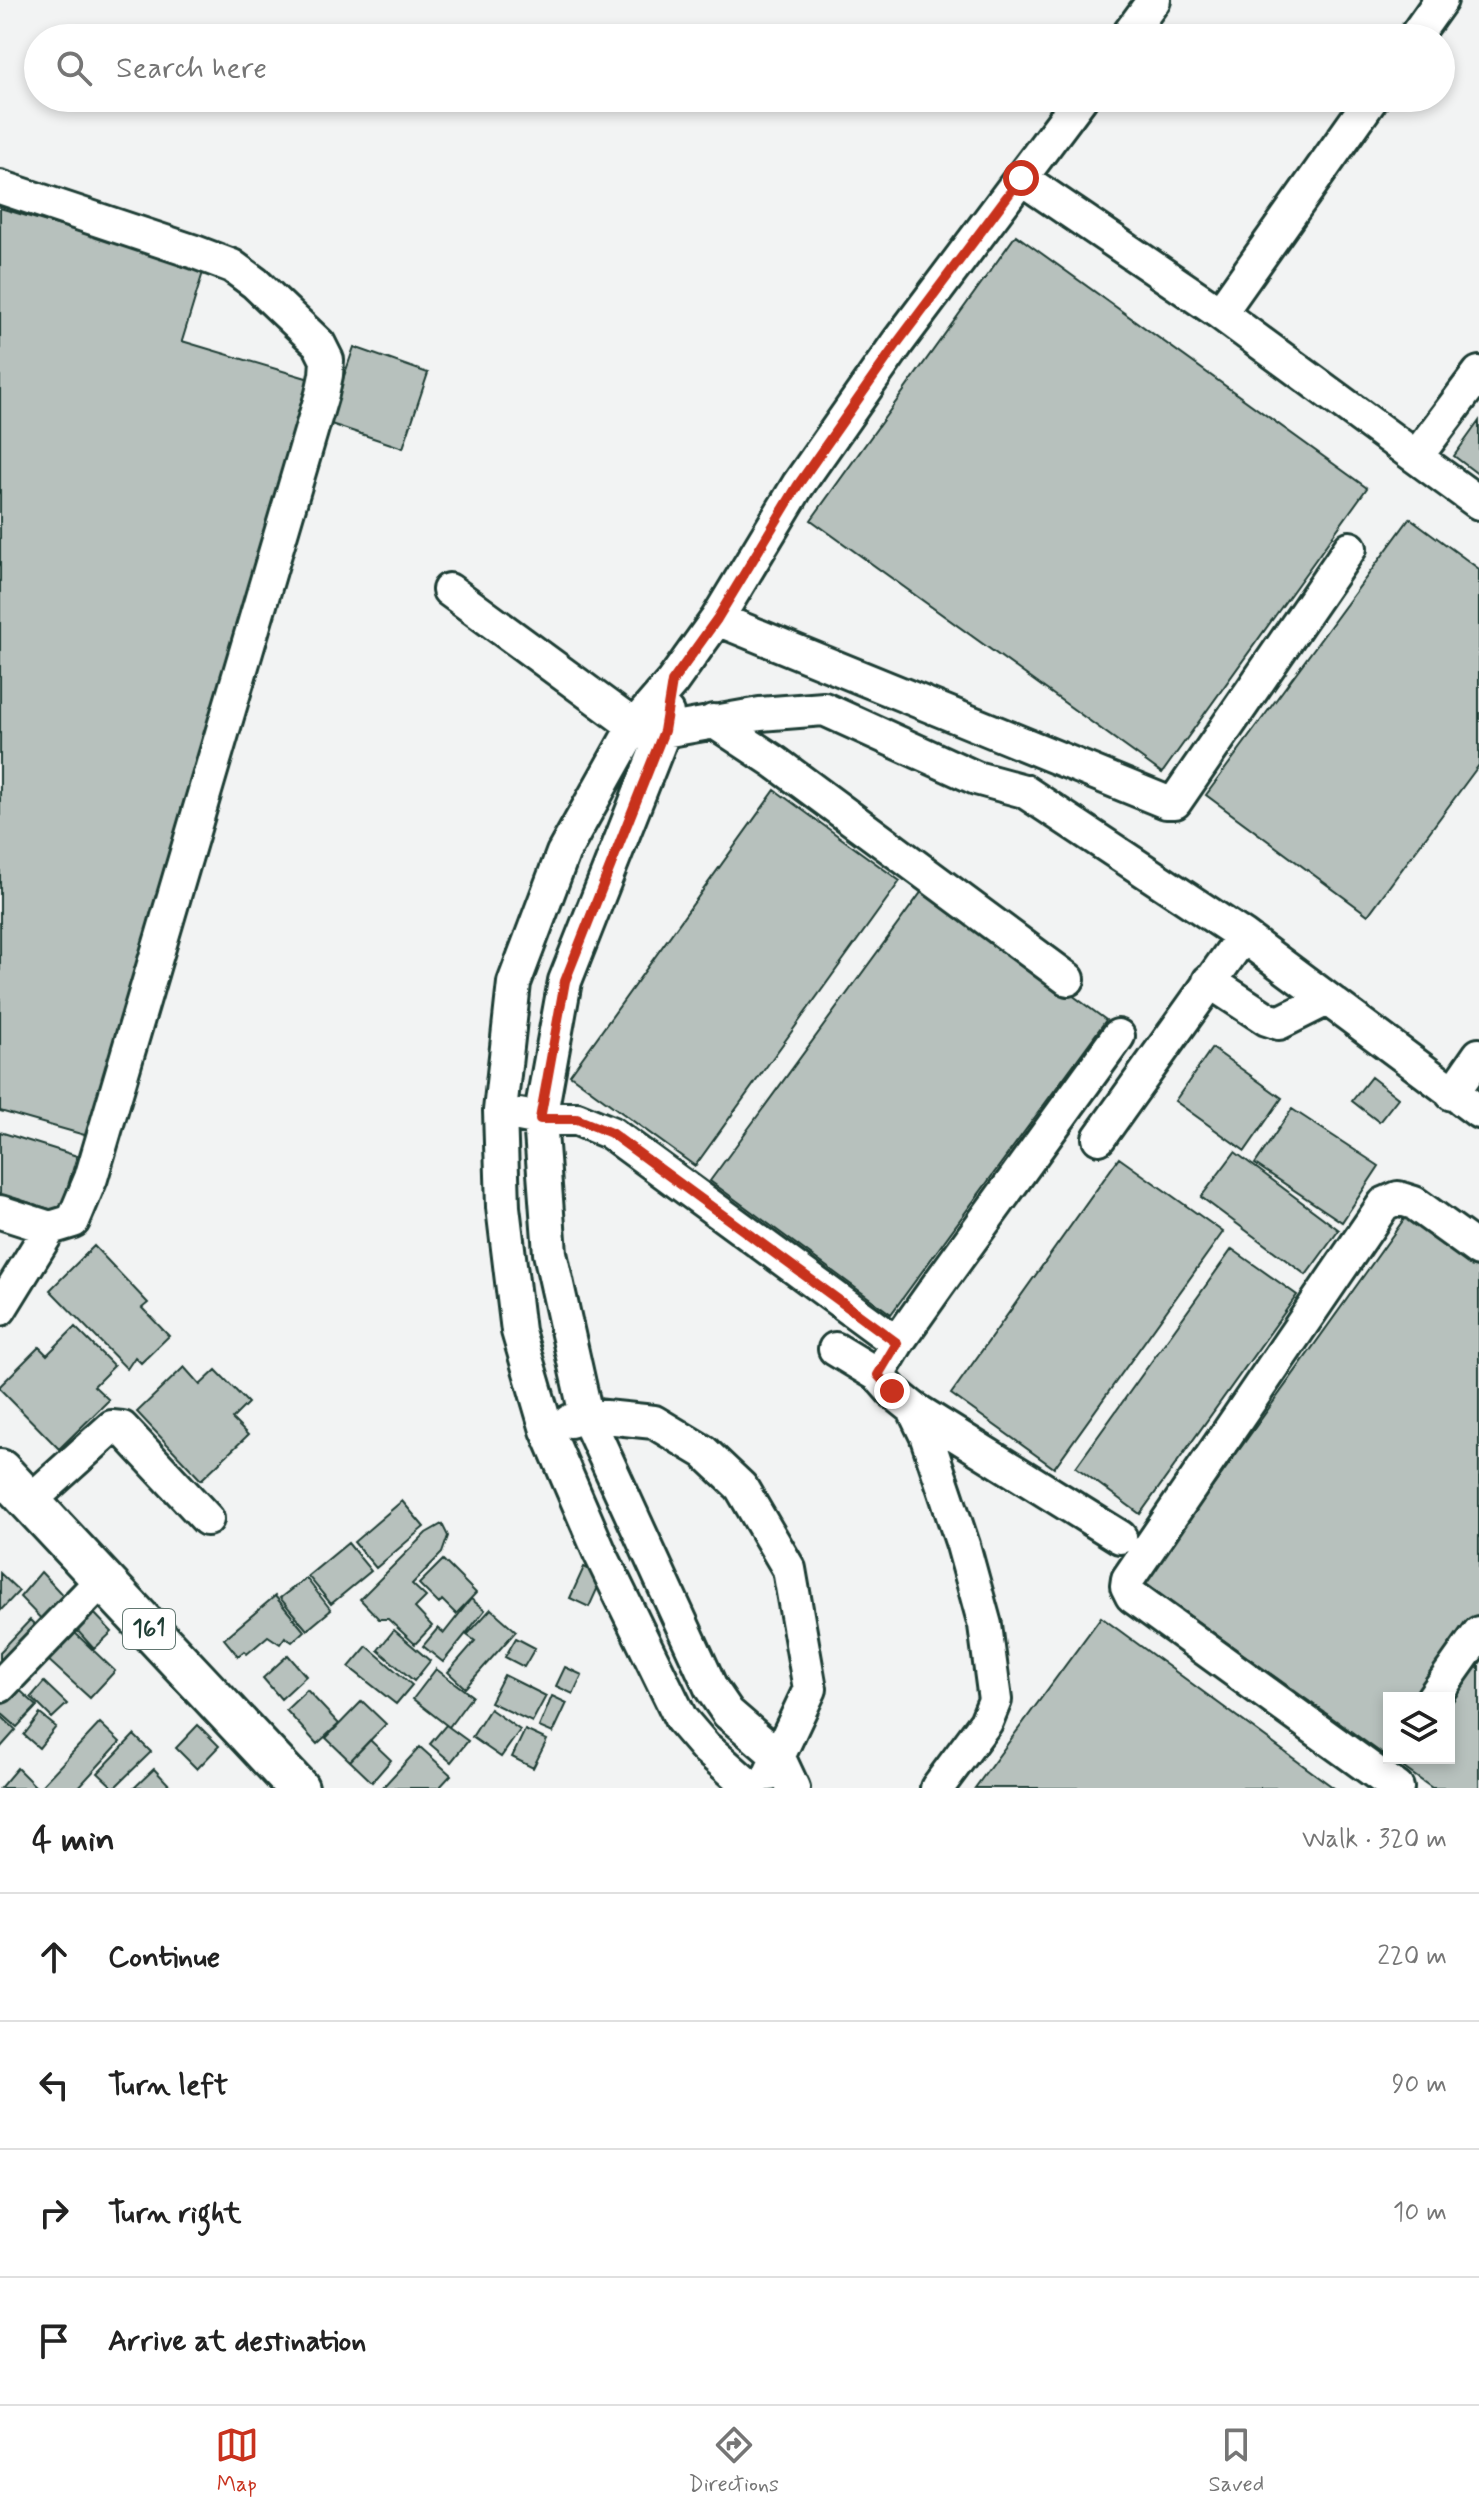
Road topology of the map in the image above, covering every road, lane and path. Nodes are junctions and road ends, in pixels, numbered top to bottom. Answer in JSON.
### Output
{"nodes":[{"id":1,"x":1154,"y":0,"type":"edge"},
{"id":2,"x":1441,"y":0,"type":"edge"},
{"id":3,"x":1136,"y":24,"type":"edge"},
{"id":4,"x":1424,"y":24,"type":"edge"},
{"id":5,"x":1070,"y":112,"type":"edge"},
{"id":6,"x":1362,"y":112,"type":"edge"},
{"id":7,"x":1021,"y":178,"type":"junction"},
{"id":8,"x":0,"y":187,"type":"edge"},
{"id":9,"x":1220,"y":313,"type":"junction"},
{"id":10,"x":1479,"y":373,"type":"edge"},
{"id":11,"x":1416,"y":457,"type":"junction"},
{"id":12,"x":1479,"y":503,"type":"edge"},
{"id":13,"x":1350,"y":548,"type":"dead end"},
{"id":14,"x":449,"y":590,"type":"dead end"},
{"id":15,"x":717,"y":619,"type":"junction"},
{"id":16,"x":713,"y":721,"type":"junction"},
{"id":17,"x":649,"y":728,"type":"junction"},
{"id":18,"x":1243,"y":936,"type":"junction"},
{"id":19,"x":1068,"y":979,"type":"dead end"},
{"id":20,"x":1209,"y":981,"type":"junction"},
{"id":21,"x":1327,"y":999,"type":"junction"},
{"id":22,"x":1118,"y":1036,"type":"dead end"},
{"id":23,"x":1479,"y":1055,"type":"edge"},
{"id":24,"x":1452,"y":1094,"type":"junction"},
{"id":25,"x":500,"y":1111,"type":"junction"},
{"id":26,"x":1479,"y":1112,"type":"edge"},
{"id":27,"x":540,"y":1119,"type":"junction"},
{"id":28,"x":1099,"y":1138,"type":"dead end"},
{"id":29,"x":0,"y":1212,"type":"edge"},
{"id":30,"x":50,"y":1228,"type":"junction"},
{"id":31,"x":1479,"y":1250,"type":"edge"},
{"id":32,"x":0,"y":1309,"type":"edge"},
{"id":33,"x":897,"y":1343,"type":"junction"},
{"id":34,"x":835,"y":1349,"type":"dead end"},
{"id":35,"x":878,"y":1375,"type":"junction"},
{"id":36,"x":913,"y":1408,"type":"junction"},
{"id":37,"x":586,"y":1415,"type":"junction"},
{"id":38,"x":547,"y":1430,"type":"junction"},
{"id":39,"x":0,"y":1470,"type":"edge"},
{"id":40,"x":29,"y":1502,"type":"junction"},
{"id":41,"x":207,"y":1519,"type":"dead end"},
{"id":42,"x":1120,"y":1537,"type":"dead end"},
{"id":43,"x":102,"y":1580,"type":"junction"},
{"id":44,"x":1479,"y":1633,"type":"edge"},
{"id":45,"x":0,"y":1686,"type":"edge"},
{"id":46,"x":1437,"y":1692,"type":"edge"},
{"id":47,"x":778,"y":1756,"type":"junction"},
{"id":48,"x":1388,"y":1773,"type":"edge"},
{"id":49,"x":298,"y":1788,"type":"edge"},
{"id":50,"x":751,"y":1788,"type":"edge"},
{"id":51,"x":764,"y":1788,"type":"edge"},
{"id":52,"x":793,"y":1788,"type":"edge"},
{"id":53,"x":937,"y":1788,"type":"edge"}],
"edges":[{"from":1,"to":3,"type":"street"},
{"from":2,"to":4,"type":"street"},
{"from":5,"to":7,"type":"street"},
{"from":6,"to":9,"type":"street"},
{"from":7,"to":9,"type":"street"},
{"from":7,"to":15,"type":"street"},
{"from":8,"to":30,"type":"street"},
{"from":9,"to":11,"type":"street"},
{"from":10,"to":11,"type":"street"},
{"from":11,"to":12,"type":"street"},
{"from":13,"to":15,"type":"street"},
{"from":14,"to":17,"type":"street"},
{"from":15,"to":17,"type":"street"},
{"from":16,"to":17,"type":"street"},
{"from":16,"to":18,"type":"street"},
{"from":16,"to":19,"type":"street"},
{"from":17,"to":25,"type":"street"},
{"from":17,"to":27,"type":"street"},
{"from":18,"to":20,"type":"street"},
{"from":18,"to":21,"type":"street"},
{"from":20,"to":21,"type":"street"},
{"from":20,"to":28,"type":"street"},
{"from":21,"to":24,"type":"street"},
{"from":22,"to":33,"type":"street"},
{"from":23,"to":24,"type":"street"},
{"from":24,"to":26,"type":"street"},
{"from":25,"to":27,"type":"street"},
{"from":25,"to":38,"type":"street"},
{"from":27,"to":33,"type":"street"},
{"from":27,"to":37,"type":"street"},
{"from":29,"to":30,"type":"street"},
{"from":30,"to":32,"type":"street"},
{"from":31,"to":48,"type":"street"},
{"from":33,"to":35,"type":"street"},
{"from":34,"to":35,"type":"street"},
{"from":35,"to":36,"type":"street"},
{"from":36,"to":42,"type":"street"},
{"from":36,"to":53,"type":"street"},
{"from":37,"to":38,"type":"street"},
{"from":37,"to":47,"type":"street"},
{"from":37,"to":47,"type":"street"},
{"from":38,"to":50,"type":"street"},
{"from":39,"to":40,"type":"main road","number":"161"},
{"from":40,"to":41,"type":"street"},
{"from":40,"to":43,"type":"main road","number":"161"},
{"from":43,"to":45,"type":"street"},
{"from":43,"to":49,"type":"main road","number":"161"},
{"from":44,"to":46,"type":"street"},
{"from":47,"to":51,"type":"street"},
{"from":47,"to":52,"type":"street"}]}
